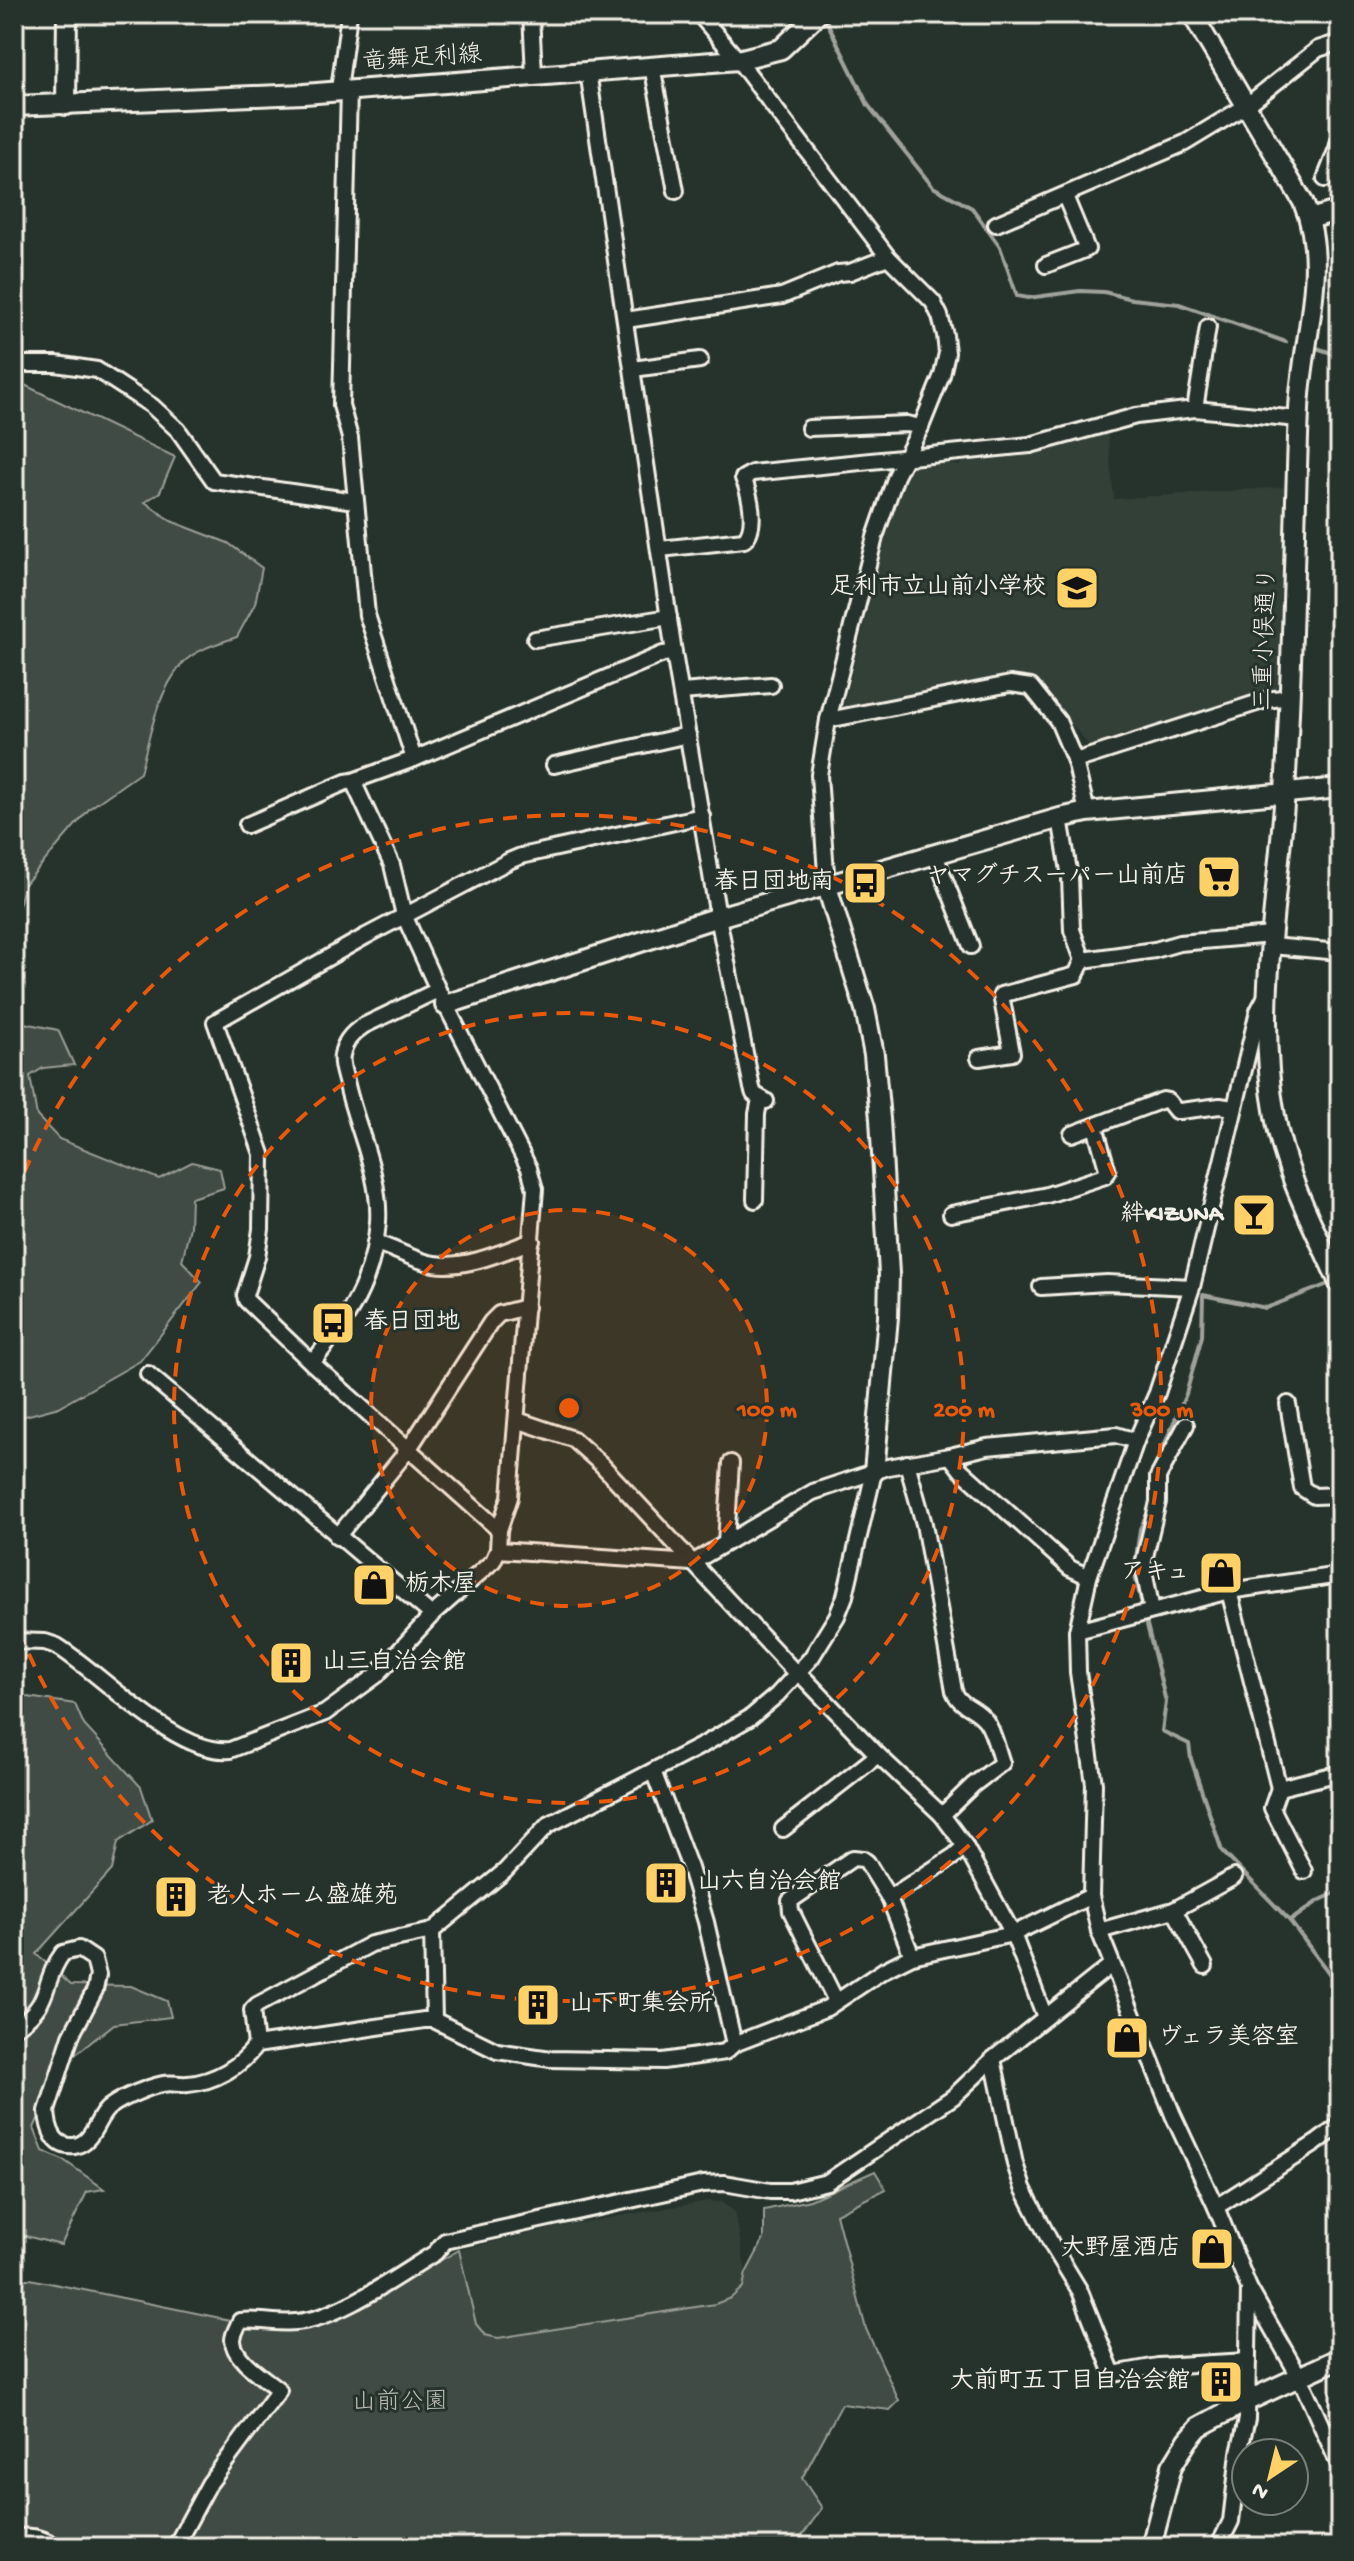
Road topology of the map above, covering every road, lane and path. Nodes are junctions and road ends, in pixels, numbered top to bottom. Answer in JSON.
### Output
{"nodes":[{"id":1,"x":67,"y":14,"type":"edge"},
{"id":2,"x":349,"y":14,"type":"edge"},
{"id":3,"x":531,"y":14,"type":"edge"},
{"id":4,"x":699,"y":14,"type":"edge"},
{"id":5,"x":818,"y":14,"type":"edge"},
{"id":6,"x":1193,"y":14,"type":"edge"},
{"id":7,"x":1340,"y":42,"type":"edge"},
{"id":8,"x":738,"y":60,"type":"junction"},
{"id":9,"x":652,"y":66,"type":"junction"},
{"id":10,"x":588,"y":71,"type":"junction"},
{"id":11,"x":534,"y":75,"type":"junction"},
{"id":12,"x":344,"y":90,"type":"junction"},
{"id":13,"x":66,"y":105,"type":"junction"},
{"id":14,"x":14,"y":106,"type":"edge"},
{"id":15,"x":1246,"y":106,"type":"junction"},
{"id":16,"x":1340,"y":141,"type":"edge"},
{"id":17,"x":1325,"y":179,"type":"dead end"},
{"id":18,"x":676,"y":191,"type":"dead end"},
{"id":19,"x":1065,"y":196,"type":"junction"},
{"id":20,"x":1340,"y":210,"type":"edge"},
{"id":21,"x":1310,"y":219,"type":"junction"},
{"id":22,"x":996,"y":224,"type":"dead end"},
{"id":23,"x":888,"y":257,"type":"junction"},
{"id":24,"x":1046,"y":265,"type":"dead end"},
{"id":25,"x":626,"y":320,"type":"junction"},
{"id":26,"x":1208,"y":327,"type":"dead end"},
{"id":27,"x":700,"y":360,"type":"dead end"},
{"id":28,"x":14,"y":364,"type":"edge"},
{"id":29,"x":633,"y":369,"type":"junction"},
{"id":30,"x":1195,"y":409,"type":"junction"},
{"id":31,"x":1298,"y":419,"type":"junction"},
{"id":32,"x":921,"y":427,"type":"junction"},
{"id":33,"x":809,"y":428,"type":"dead end"},
{"id":34,"x":906,"y":459,"type":"junction"},
{"id":35,"x":355,"y":501,"type":"junction"},
{"id":36,"x":660,"y":549,"type":"junction"},
{"id":37,"x":669,"y":617,"type":"junction"},
{"id":38,"x":535,"y":639,"type":"dead end"},
{"id":39,"x":674,"y":653,"type":"junction"},
{"id":40,"x":771,"y":685,"type":"dead end"},
{"id":41,"x":681,"y":692,"type":"junction"},
{"id":42,"x":1290,"y":697,"type":"junction"},
{"id":43,"x":828,"y":720,"type":"junction"},
{"id":44,"x":688,"y":735,"type":"junction"},
{"id":45,"x":414,"y":759,"type":"junction"},
{"id":46,"x":1075,"y":761,"type":"junction"},
{"id":47,"x":554,"y":765,"type":"dead end"},
{"id":48,"x":353,"y":781,"type":"junction"},
{"id":49,"x":1340,"y":788,"type":"edge"},
{"id":50,"x":1285,"y":794,"type":"junction"},
{"id":51,"x":1087,"y":812,"type":"junction"},
{"id":52,"x":702,"y":816,"type":"junction"},
{"id":53,"x":1060,"y":818,"type":"junction"},
{"id":54,"x":247,"y":825,"type":"dead end"},
{"id":55,"x":935,"y":855,"type":"junction"},
{"id":56,"x":827,"y":887,"type":"junction"},
{"id":57,"x":404,"y":915,"type":"junction"},
{"id":58,"x":718,"y":917,"type":"junction"},
{"id":59,"x":1271,"y":940,"type":"junction"},
{"id":60,"x":971,"y":946,"type":"dead end"},
{"id":61,"x":1340,"y":952,"type":"edge"},
{"id":62,"x":1083,"y":960,"type":"junction"},
{"id":63,"x":1266,"y":996,"type":"junction"},
{"id":64,"x":442,"y":998,"type":"junction"},
{"id":65,"x":979,"y":1058,"type":"dead end"},
{"id":66,"x":1233,"y":1108,"type":"junction"},
{"id":67,"x":1095,"y":1126,"type":"junction"},
{"id":68,"x":1072,"y":1134,"type":"dead end"},
{"id":69,"x":755,"y":1200,"type":"dead end"},
{"id":70,"x":951,"y":1214,"type":"dead end"},
{"id":71,"x":532,"y":1241,"type":"junction"},
{"id":72,"x":375,"y":1243,"type":"junction"},
{"id":73,"x":1340,"y":1285,"type":"edge"},
{"id":74,"x":1041,"y":1287,"type":"dead end"},
{"id":75,"x":1192,"y":1287,"type":"junction"},
{"id":76,"x":526,"y":1307,"type":"junction"},
{"id":77,"x":312,"y":1363,"type":"junction"},
{"id":78,"x":148,"y":1374,"type":"dead end"},
{"id":79,"x":1288,"y":1404,"type":"dead end"},
{"id":80,"x":517,"y":1420,"type":"junction"},
{"id":81,"x":1186,"y":1425,"type":"dead end"},
{"id":82,"x":1136,"y":1441,"type":"junction"},
{"id":83,"x":408,"y":1450,"type":"junction"},
{"id":84,"x":950,"y":1456,"type":"junction"},
{"id":85,"x":731,"y":1463,"type":"dead end"},
{"id":86,"x":907,"y":1463,"type":"junction"},
{"id":87,"x":874,"y":1472,"type":"junction"},
{"id":88,"x":1340,"y":1495,"type":"edge"},
{"id":89,"x":499,"y":1530,"type":"junction"},
{"id":90,"x":337,"y":1537,"type":"junction"},
{"id":91,"x":726,"y":1543,"type":"junction"},
{"id":92,"x":498,"y":1550,"type":"junction"},
{"id":93,"x":692,"y":1563,"type":"junction"},
{"id":94,"x":1340,"y":1575,"type":"edge"},
{"id":95,"x":1089,"y":1577,"type":"junction"},
{"id":96,"x":1229,"y":1591,"type":"junction"},
{"id":97,"x":1152,"y":1611,"type":"junction"},
{"id":98,"x":432,"y":1615,"type":"junction"},
{"id":99,"x":1077,"y":1631,"type":"junction"},
{"id":100,"x":14,"y":1641,"type":"edge"},
{"id":101,"x":798,"y":1674,"type":"junction"},
{"id":102,"x":878,"y":1755,"type":"junction"},
{"id":103,"x":653,"y":1771,"type":"junction"},
{"id":104,"x":1340,"y":1773,"type":"edge"},
{"id":105,"x":1279,"y":1788,"type":"junction"},
{"id":106,"x":942,"y":1815,"type":"junction"},
{"id":107,"x":783,"y":1829,"type":"dead end"},
{"id":108,"x":965,"y":1846,"type":"junction"},
{"id":109,"x":1304,"y":1871,"type":"dead end"},
{"id":110,"x":1234,"y":1877,"type":"dead end"},
{"id":111,"x":1091,"y":1896,"type":"junction"},
{"id":112,"x":889,"y":1898,"type":"junction"},
{"id":113,"x":1174,"y":1910,"type":"junction"},
{"id":114,"x":432,"y":1931,"type":"junction"},
{"id":115,"x":1099,"y":1931,"type":"junction"},
{"id":116,"x":1013,"y":1934,"type":"junction"},
{"id":117,"x":912,"y":1956,"type":"junction"},
{"id":118,"x":1111,"y":1965,"type":"junction"},
{"id":119,"x":1205,"y":1966,"type":"dead end"},
{"id":120,"x":836,"y":2001,"type":"junction"},
{"id":121,"x":1045,"y":2017,"type":"junction"},
{"id":122,"x":434,"y":2020,"type":"junction"},
{"id":123,"x":17,"y":2026,"type":"dead end"},
{"id":124,"x":734,"y":2044,"type":"junction"},
{"id":125,"x":256,"y":2045,"type":"junction"},
{"id":126,"x":993,"y":2059,"type":"junction"},
{"id":127,"x":1340,"y":2125,"type":"edge"},
{"id":128,"x":1216,"y":2207,"type":"junction"},
{"id":129,"x":1249,"y":2288,"type":"junction"},
{"id":130,"x":1340,"y":2358,"type":"edge"},
{"id":131,"x":1248,"y":2361,"type":"junction"},
{"id":132,"x":1299,"y":2376,"type":"junction"},
{"id":133,"x":1247,"y":2401,"type":"junction"},
{"id":134,"x":1340,"y":2467,"type":"edge"},
{"id":135,"x":14,"y":2538,"type":"edge"},
{"id":136,"x":57,"y":2547,"type":"edge"},
{"id":137,"x":175,"y":2547,"type":"edge"},
{"id":138,"x":1151,"y":2547,"type":"edge"},
{"id":139,"x":1218,"y":2547,"type":"edge"}],
"edges":[{"from":1,"to":13,"type":"street"},
{"from":2,"to":12,"type":"street"},
{"from":3,"to":11,"type":"street"},
{"from":4,"to":8,"type":"street"},
{"from":5,"to":8,"type":"street","name":"竜舞足利線"},
{"from":6,"to":15,"type":"street","name":"三重小俣通り"},
{"from":7,"to":15,"type":"street"},
{"from":8,"to":9,"type":"street","name":"竜舞足利線"},
{"from":8,"to":23,"type":"street"},
{"from":9,"to":10,"type":"street","name":"竜舞足利線"},
{"from":9,"to":18,"type":"street"},
{"from":10,"to":11,"type":"street","name":"竜舞足利線"},
{"from":10,"to":25,"type":"street"},
{"from":11,"to":12,"type":"street","name":"竜舞足利線"},
{"from":12,"to":13,"type":"street","name":"竜舞足利線"},
{"from":12,"to":35,"type":"street"},
{"from":13,"to":14,"type":"street","name":"竜舞足利線"},
{"from":15,"to":19,"type":"street"},
{"from":15,"to":21,"type":"street","name":"三重小俣通り"},
{"from":16,"to":17,"type":"street"},
{"from":19,"to":22,"type":"street"},
{"from":19,"to":24,"type":"street"},
{"from":20,"to":21,"type":"street"},
{"from":21,"to":31,"type":"street","name":"三重小俣通り"},
{"from":23,"to":25,"type":"street"},
{"from":23,"to":32,"type":"street"},
{"from":25,"to":29,"type":"street"},
{"from":26,"to":30,"type":"street"},
{"from":27,"to":29,"type":"street"},
{"from":28,"to":35,"type":"street"},
{"from":29,"to":36,"type":"street"},
{"from":30,"to":31,"type":"street"},
{"from":30,"to":34,"type":"street"},
{"from":31,"to":42,"type":"street","name":"三重小俣通り"},
{"from":32,"to":33,"type":"street"},
{"from":32,"to":34,"type":"street"},
{"from":34,"to":36,"type":"street"},
{"from":34,"to":43,"type":"street"},
{"from":35,"to":45,"type":"street"},
{"from":36,"to":37,"type":"street"},
{"from":37,"to":38,"type":"street"},
{"from":37,"to":39,"type":"street"},
{"from":39,"to":41,"type":"street"},
{"from":39,"to":45,"type":"street"},
{"from":40,"to":41,"type":"street"},
{"from":41,"to":44,"type":"street"},
{"from":42,"to":46,"type":"street"},
{"from":42,"to":50,"type":"street","name":"三重小俣通り"},
{"from":43,"to":46,"type":"street"},
{"from":43,"to":56,"type":"street"},
{"from":44,"to":47,"type":"street"},
{"from":44,"to":52,"type":"street"},
{"from":45,"to":48,"type":"street"},
{"from":46,"to":51,"type":"street"},
{"from":48,"to":54,"type":"street"},
{"from":48,"to":57,"type":"street"},
{"from":49,"to":50,"type":"street"},
{"from":50,"to":51,"type":"street"},
{"from":50,"to":59,"type":"street","name":"三重小俣通り"},
{"from":51,"to":53,"type":"street"},
{"from":52,"to":57,"type":"street"},
{"from":52,"to":58,"type":"street"},
{"from":53,"to":55,"type":"street"},
{"from":53,"to":62,"type":"street"},
{"from":55,"to":56,"type":"street"},
{"from":55,"to":60,"type":"street"},
{"from":56,"to":58,"type":"street"},
{"from":56,"to":87,"type":"street"},
{"from":57,"to":64,"type":"street"},
{"from":57,"to":77,"type":"street"},
{"from":58,"to":64,"type":"street"},
{"from":58,"to":69,"type":"street"},
{"from":59,"to":61,"type":"street"},
{"from":59,"to":62,"type":"street"},
{"from":59,"to":63,"type":"street","name":"三重小俣通り"},
{"from":62,"to":65,"type":"street"},
{"from":63,"to":66,"type":"street"},
{"from":63,"to":73,"type":"street","name":"三重小俣通り"},
{"from":64,"to":71,"type":"street"},
{"from":64,"to":72,"type":"street"},
{"from":66,"to":67,"type":"street"},
{"from":66,"to":75,"type":"street"},
{"from":67,"to":68,"type":"street"},
{"from":67,"to":70,"type":"street"},
{"from":71,"to":72,"type":"street"},
{"from":71,"to":76,"type":"street"},
{"from":72,"to":77,"type":"street"},
{"from":74,"to":75,"type":"street"},
{"from":75,"to":82,"type":"street"},
{"from":76,"to":80,"type":"street"},
{"from":76,"to":83,"type":"street"},
{"from":77,"to":83,"type":"street"},
{"from":78,"to":90,"type":"street"},
{"from":79,"to":88,"type":"street"},
{"from":80,"to":89,"type":"street"},
{"from":80,"to":93,"type":"street"},
{"from":81,"to":97,"type":"street"},
{"from":82,"to":84,"type":"street"},
{"from":82,"to":95,"type":"street"},
{"from":83,"to":89,"type":"street"},
{"from":83,"to":90,"type":"street"},
{"from":84,"to":86,"type":"street"},
{"from":84,"to":95,"type":"street"},
{"from":85,"to":91,"type":"street"},
{"from":86,"to":87,"type":"street"},
{"from":86,"to":106,"type":"street"},
{"from":87,"to":91,"type":"street"},
{"from":87,"to":101,"type":"street"},
{"from":89,"to":92,"type":"street"},
{"from":90,"to":98,"type":"street"},
{"from":91,"to":93,"type":"street"},
{"from":92,"to":93,"type":"street"},
{"from":92,"to":98,"type":"street"},
{"from":93,"to":101,"type":"street"},
{"from":94,"to":96,"type":"street"},
{"from":95,"to":99,"type":"street"},
{"from":96,"to":97,"type":"street"},
{"from":96,"to":105,"type":"street"},
{"from":97,"to":99,"type":"street"},
{"from":98,"to":100,"type":"street"},
{"from":99,"to":111,"type":"street"},
{"from":101,"to":102,"type":"street"},
{"from":101,"to":103,"type":"street"},
{"from":102,"to":106,"type":"street"},
{"from":102,"to":107,"type":"street"},
{"from":103,"to":114,"type":"street"},
{"from":103,"to":124,"type":"street"},
{"from":104,"to":105,"type":"street"},
{"from":105,"to":109,"type":"street"},
{"from":106,"to":108,"type":"street"},
{"from":108,"to":112,"type":"street"},
{"from":108,"to":116,"type":"street"},
{"from":110,"to":113,"type":"street"},
{"from":111,"to":115,"type":"street"},
{"from":111,"to":116,"type":"street"},
{"from":112,"to":117,"type":"street"},
{"from":112,"to":120,"type":"street"},
{"from":113,"to":115,"type":"street"},
{"from":113,"to":119,"type":"street"},
{"from":114,"to":122,"type":"street"},
{"from":114,"to":125,"type":"street"},
{"from":115,"to":118,"type":"street"},
{"from":116,"to":117,"type":"street"},
{"from":116,"to":121,"type":"street"},
{"from":117,"to":120,"type":"street"},
{"from":118,"to":121,"type":"street"},
{"from":118,"to":128,"type":"street"},
{"from":120,"to":124,"type":"street"},
{"from":121,"to":126,"type":"street"},
{"from":122,"to":124,"type":"street"},
{"from":122,"to":125,"type":"street"},
{"from":123,"to":125,"type":"street"},
{"from":126,"to":131,"type":"street"},
{"from":126,"to":137,"type":"street"},
{"from":127,"to":128,"type":"street"},
{"from":128,"to":129,"type":"street"},
{"from":129,"to":131,"type":"street"},
{"from":129,"to":132,"type":"street"},
{"from":130,"to":132,"type":"street"},
{"from":131,"to":133,"type":"street"},
{"from":132,"to":133,"type":"street"},
{"from":132,"to":134,"type":"street"},
{"from":133,"to":138,"type":"street"},
{"from":133,"to":139,"type":"street"},
{"from":135,"to":136,"type":"street"}]}
